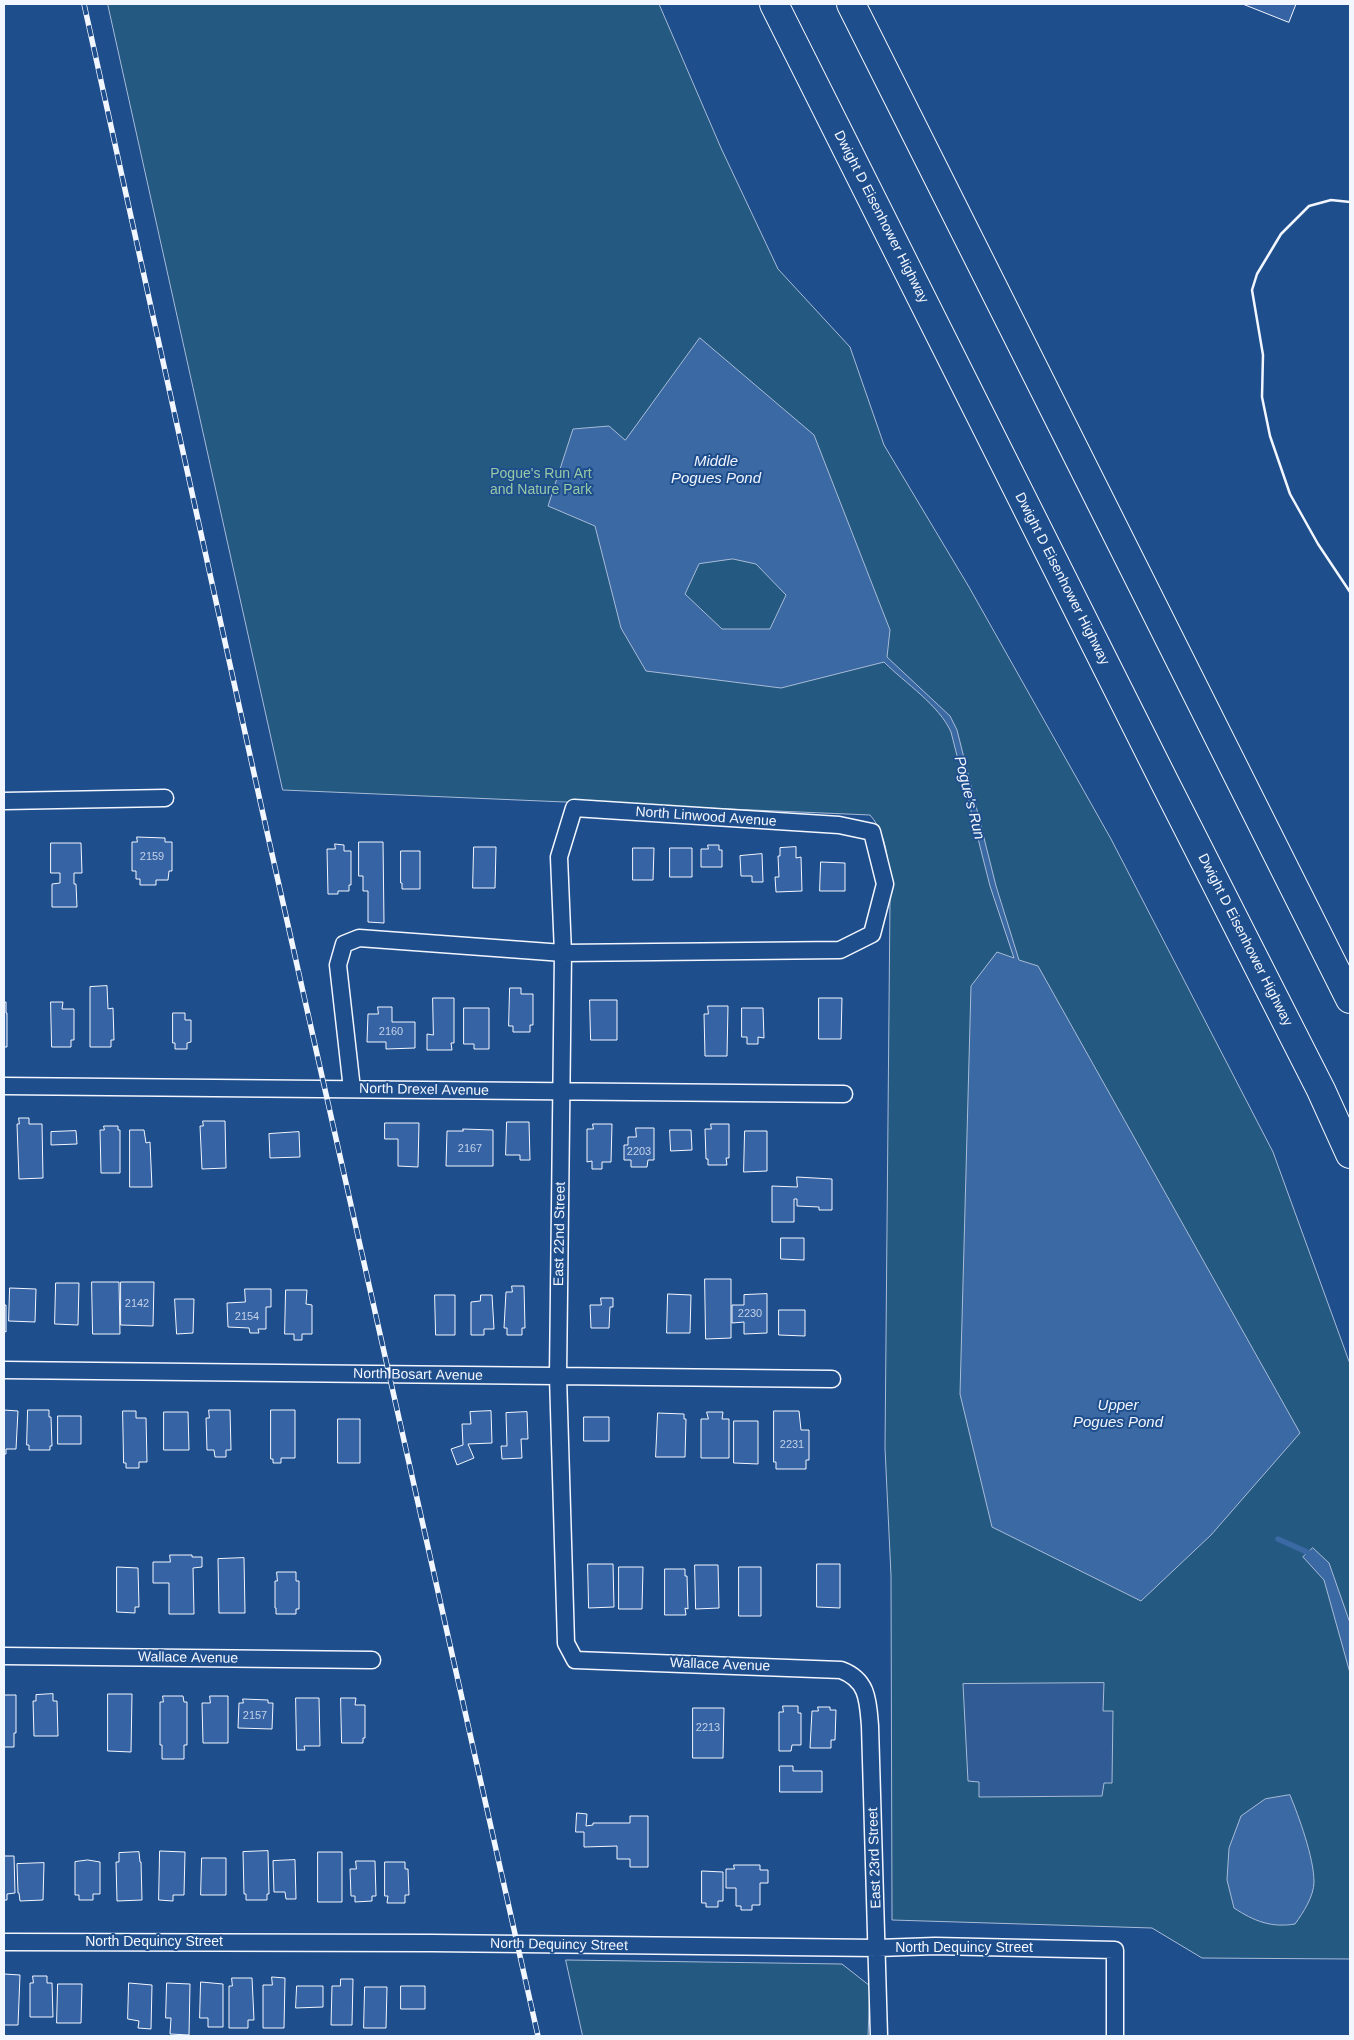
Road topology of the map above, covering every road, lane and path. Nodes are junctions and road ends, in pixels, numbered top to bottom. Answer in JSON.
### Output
{"nodes":[{"id":1,"x":774,"y":4,"type":"edge"},
{"id":2,"x":850,"y":4,"type":"edge"},
{"id":3,"x":164,"y":798,"type":"dead end"},
{"id":4,"x":4,"y":800,"type":"edge"},
{"id":5,"x":574,"y":808,"type":"joint"},
{"id":6,"x":563,"y":953,"type":"junction"},
{"id":7,"x":1350,"y":999,"type":"edge"},
{"id":8,"x":4,"y":1086,"type":"edge"},
{"id":9,"x":352,"y":1089,"type":"junction"},
{"id":10,"x":562,"y":1091,"type":"junction"},
{"id":11,"x":844,"y":1094,"type":"dead end"},
{"id":12,"x":1350,"y":1154,"type":"edge"},
{"id":13,"x":4,"y":1370,"type":"edge"},
{"id":14,"x":558,"y":1376,"type":"junction"},
{"id":15,"x":832,"y":1379,"type":"dead end"},
{"id":16,"x":4,"y":1656,"type":"edge"},
{"id":17,"x":372,"y":1660,"type":"dead end"},
{"id":18,"x":575,"y":1660,"type":"joint"},
{"id":19,"x":860,"y":1683,"type":"joint"},
{"id":20,"x":4,"y":1942,"type":"edge"},
{"id":21,"x":878,"y":1948,"type":"junction"},
{"id":22,"x":879,"y":2036,"type":"edge"},
{"id":23,"x":1115,"y":2036,"type":"edge"}],
"edges":[{"from":1,"to":12,"type":"highway","name":"Dwight D Eisenhower Highway"},
{"from":2,"to":7,"type":"highway"},
{"from":3,"to":4,"type":"street"},
{"from":5,"to":6,"type":"street","name":"East 22nd Street"},
{"from":5,"to":6,"type":"street","name":"North Linwood Avenue"},
{"from":6,"to":9,"type":"street"},
{"from":6,"to":10,"type":"street","name":"East 22nd Street"},
{"from":8,"to":9,"type":"street","name":"North Drexel Avenue"},
{"from":9,"to":10,"type":"street","name":"North Drexel Avenue"},
{"from":10,"to":11,"type":"street","name":"North Drexel Avenue"},
{"from":10,"to":14,"type":"street","name":"East 22nd Street"},
{"from":13,"to":14,"type":"street","name":"North Bosart Avenue"},
{"from":14,"to":15,"type":"street","name":"North Bosart Avenue"},
{"from":14,"to":18,"type":"street","name":"East 22nd Street"},
{"from":16,"to":17,"type":"street","name":"Wallace Avenue"},
{"from":18,"to":19,"type":"street","name":"Wallace Avenue"},
{"from":19,"to":21,"type":"street","name":"East 23rd Street"},
{"from":20,"to":21,"type":"street","name":"North Dequincy Street"},
{"from":21,"to":22,"type":"street","name":"East 23rd Street"},
{"from":21,"to":23,"type":"street","name":"North Dequincy Street"}]}
